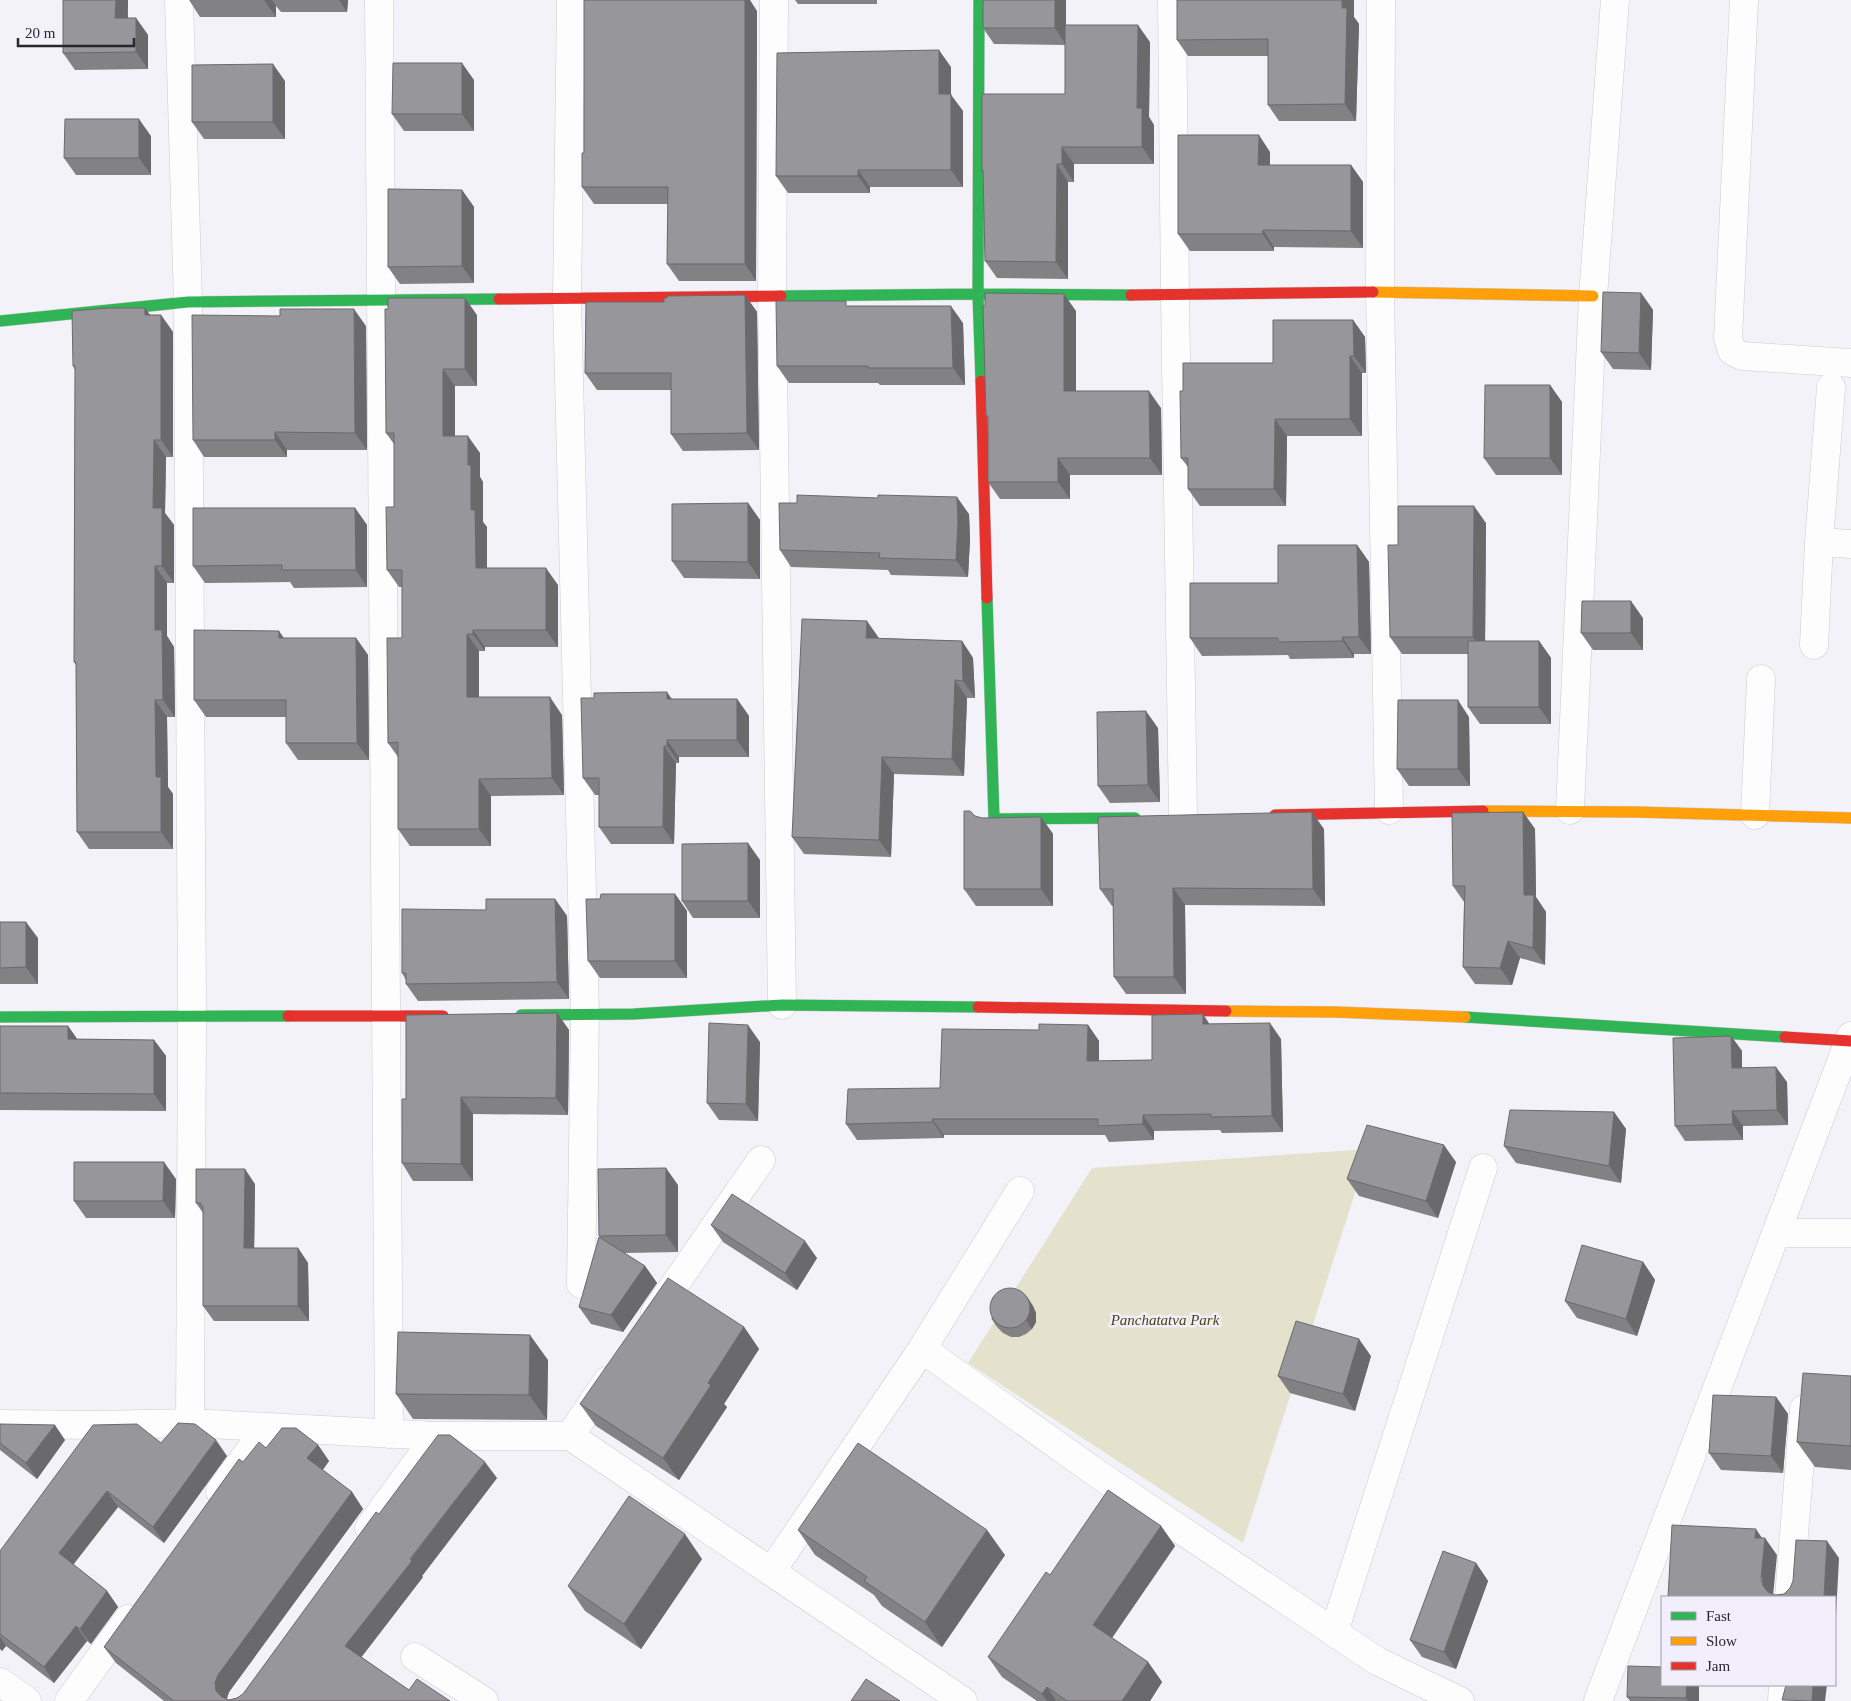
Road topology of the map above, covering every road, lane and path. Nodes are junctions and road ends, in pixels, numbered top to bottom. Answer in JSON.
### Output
{"nodes":[{"id":1,"x":179,"y":0,"type":"edge"},
{"id":2,"x":379,"y":0,"type":"edge"},
{"id":3,"x":571,"y":0,"type":"edge"},
{"id":4,"x":774,"y":0,"type":"edge"},
{"id":5,"x":978,"y":0,"type":"edge"},
{"id":6,"x":1172,"y":0,"type":"edge"},
{"id":7,"x":1381,"y":0,"type":"edge"},
{"id":8,"x":1615,"y":0,"type":"edge"},
{"id":9,"x":1744,"y":0,"type":"edge"},
{"id":10,"x":1380,"y":292,"type":"junction"},
{"id":11,"x":978,"y":294,"type":"junction"},
{"id":12,"x":772,"y":296,"type":"junction"},
{"id":13,"x":1175,"y":296,"type":"junction"},
{"id":14,"x":1593,"y":296,"type":"junction"},
{"id":15,"x":567,"y":299,"type":"junction"},
{"id":16,"x":380,"y":300,"type":"junction"},
{"id":17,"x":188,"y":302,"type":"junction"},
{"id":18,"x":0,"y":321,"type":"edge"},
{"id":19,"x":1851,"y":362,"type":"edge"},
{"id":20,"x":1831,"y":386,"type":"dead end"},
{"id":21,"x":1819,"y":542,"type":"junction"},
{"id":22,"x":1851,"y":544,"type":"edge"},
{"id":23,"x":1814,"y":645,"type":"dead end"},
{"id":24,"x":1760,"y":679,"type":"dead end"},
{"id":25,"x":1388,"y":810,"type":"junction"},
{"id":26,"x":1570,"y":810,"type":"junction"},
{"id":27,"x":1755,"y":814,"type":"junction"},
{"id":28,"x":1262,"y":815,"type":"edge"},
{"id":29,"x":1144,"y":818,"type":"edge"},
{"id":30,"x":1183,"y":818,"type":"edge"},
{"id":31,"x":1851,"y":818,"type":"edge"},
{"id":32,"x":782,"y":1006,"type":"junction"},
{"id":33,"x":585,"y":1014,"type":"junction"},
{"id":34,"x":506,"y":1015,"type":"edge"},
{"id":35,"x":456,"y":1016,"type":"edge"},
{"id":36,"x":192,"y":1017,"type":"junction"},
{"id":37,"x":387,"y":1017,"type":"junction"},
{"id":38,"x":0,"y":1018,"type":"edge"},
{"id":39,"x":1850,"y":1039,"type":"edge"},
{"id":40,"x":761,"y":1160,"type":"dead end"},
{"id":41,"x":1483,"y":1168,"type":"dead end"},
{"id":42,"x":1020,"y":1191,"type":"dead end"},
{"id":43,"x":1776,"y":1233,"type":"junction"},
{"id":44,"x":1851,"y":1233,"type":"edge"},
{"id":45,"x":581,"y":1284,"type":"dead end"},
{"id":46,"x":643,"y":1330,"type":"edge"},
{"id":47,"x":922,"y":1349,"type":"junction"},
{"id":48,"x":620,"y":1362,"type":"edge"},
{"id":49,"x":1805,"y":1393,"type":"edge"},
{"id":50,"x":190,"y":1423,"type":"junction"},
{"id":51,"x":0,"y":1424,"type":"edge"},
{"id":52,"x":96,"y":1425,"type":"junction"},
{"id":53,"x":266,"y":1428,"type":"junction"},
{"id":54,"x":389,"y":1434,"type":"junction"},
{"id":55,"x":436,"y":1436,"type":"junction"},
{"id":56,"x":570,"y":1436,"type":"junction"},
{"id":57,"x":79,"y":1448,"type":"edge"},
{"id":58,"x":208,"y":1508,"type":"edge"},
{"id":59,"x":354,"y":1549,"type":"edge"},
{"id":60,"x":771,"y":1572,"type":"junction"},
{"id":61,"x":144,"y":1596,"type":"edge"},
{"id":62,"x":1790,"y":1596,"type":"edge"},
{"id":63,"x":1334,"y":1632,"type":"junction"},
{"id":64,"x":416,"y":1657,"type":"dead end"},
{"id":65,"x":0,"y":1682,"type":"edge"},
{"id":66,"x":1783,"y":1686,"type":"edge"},
{"id":67,"x":27,"y":1701,"type":"edge"},
{"id":68,"x":69,"y":1701,"type":"edge"},
{"id":69,"x":484,"y":1701,"type":"edge"},
{"id":70,"x":963,"y":1701,"type":"edge"},
{"id":71,"x":1460,"y":1701,"type":"edge"},
{"id":72,"x":1598,"y":1701,"type":"edge"},
{"id":73,"x":1782,"y":1701,"type":"edge"}],
"edges":[{"from":1,"to":17,"type":"street"},
{"from":2,"to":16,"type":"street"},
{"from":3,"to":15,"type":"street"},
{"from":4,"to":12,"type":"street"},
{"from":5,"to":11,"type":"street"},
{"from":6,"to":13,"type":"street"},
{"from":7,"to":10,"type":"street"},
{"from":8,"to":14,"type":"street"},
{"from":9,"to":19,"type":"street"},
{"from":10,"to":13,"type":"street"},
{"from":10,"to":14,"type":"street"},
{"from":10,"to":25,"type":"street"},
{"from":11,"to":12,"type":"street"},
{"from":11,"to":13,"type":"street"},
{"from":11,"to":29,"type":"street"},
{"from":12,"to":15,"type":"street"},
{"from":12,"to":32,"type":"street"},
{"from":13,"to":30,"type":"street"},
{"from":14,"to":26,"type":"street"},
{"from":15,"to":16,"type":"street"},
{"from":15,"to":33,"type":"street"},
{"from":16,"to":17,"type":"street"},
{"from":16,"to":37,"type":"street"},
{"from":17,"to":18,"type":"street"},
{"from":17,"to":36,"type":"street"},
{"from":20,"to":21,"type":"street"},
{"from":21,"to":22,"type":"street"},
{"from":21,"to":23,"type":"street"},
{"from":24,"to":27,"type":"street"},
{"from":25,"to":26,"type":"street"},
{"from":25,"to":28,"type":"street"},
{"from":26,"to":27,"type":"street"},
{"from":27,"to":31,"type":"street"},
{"from":32,"to":33,"type":"street"},
{"from":32,"to":39,"type":"street"},
{"from":33,"to":34,"type":"street"},
{"from":33,"to":45,"type":"street"},
{"from":35,"to":37,"type":"street"},
{"from":36,"to":37,"type":"street"},
{"from":36,"to":38,"type":"street"},
{"from":36,"to":50,"type":"street"},
{"from":37,"to":54,"type":"street"},
{"from":39,"to":43,"type":"street"},
{"from":40,"to":46,"type":"street"},
{"from":41,"to":63,"type":"street"},
{"from":42,"to":47,"type":"street"},
{"from":43,"to":44,"type":"street"},
{"from":43,"to":72,"type":"street"},
{"from":47,"to":60,"type":"street"},
{"from":47,"to":63,"type":"street"},
{"from":48,"to":56,"type":"street"},
{"from":49,"to":62,"type":"street"},
{"from":50,"to":52,"type":"street"},
{"from":50,"to":53,"type":"street"},
{"from":51,"to":52,"type":"street"},
{"from":52,"to":57,"type":"street"},
{"from":53,"to":54,"type":"street"},
{"from":53,"to":58,"type":"street"},
{"from":54,"to":55,"type":"street"},
{"from":55,"to":56,"type":"street"},
{"from":55,"to":59,"type":"street"},
{"from":56,"to":60,"type":"street"},
{"from":60,"to":70,"type":"street"},
{"from":61,"to":68,"type":"street"},
{"from":63,"to":71,"type":"street"},
{"from":64,"to":69,"type":"street"},
{"from":65,"to":67,"type":"street"},
{"from":66,"to":73,"type":"street"}]}
